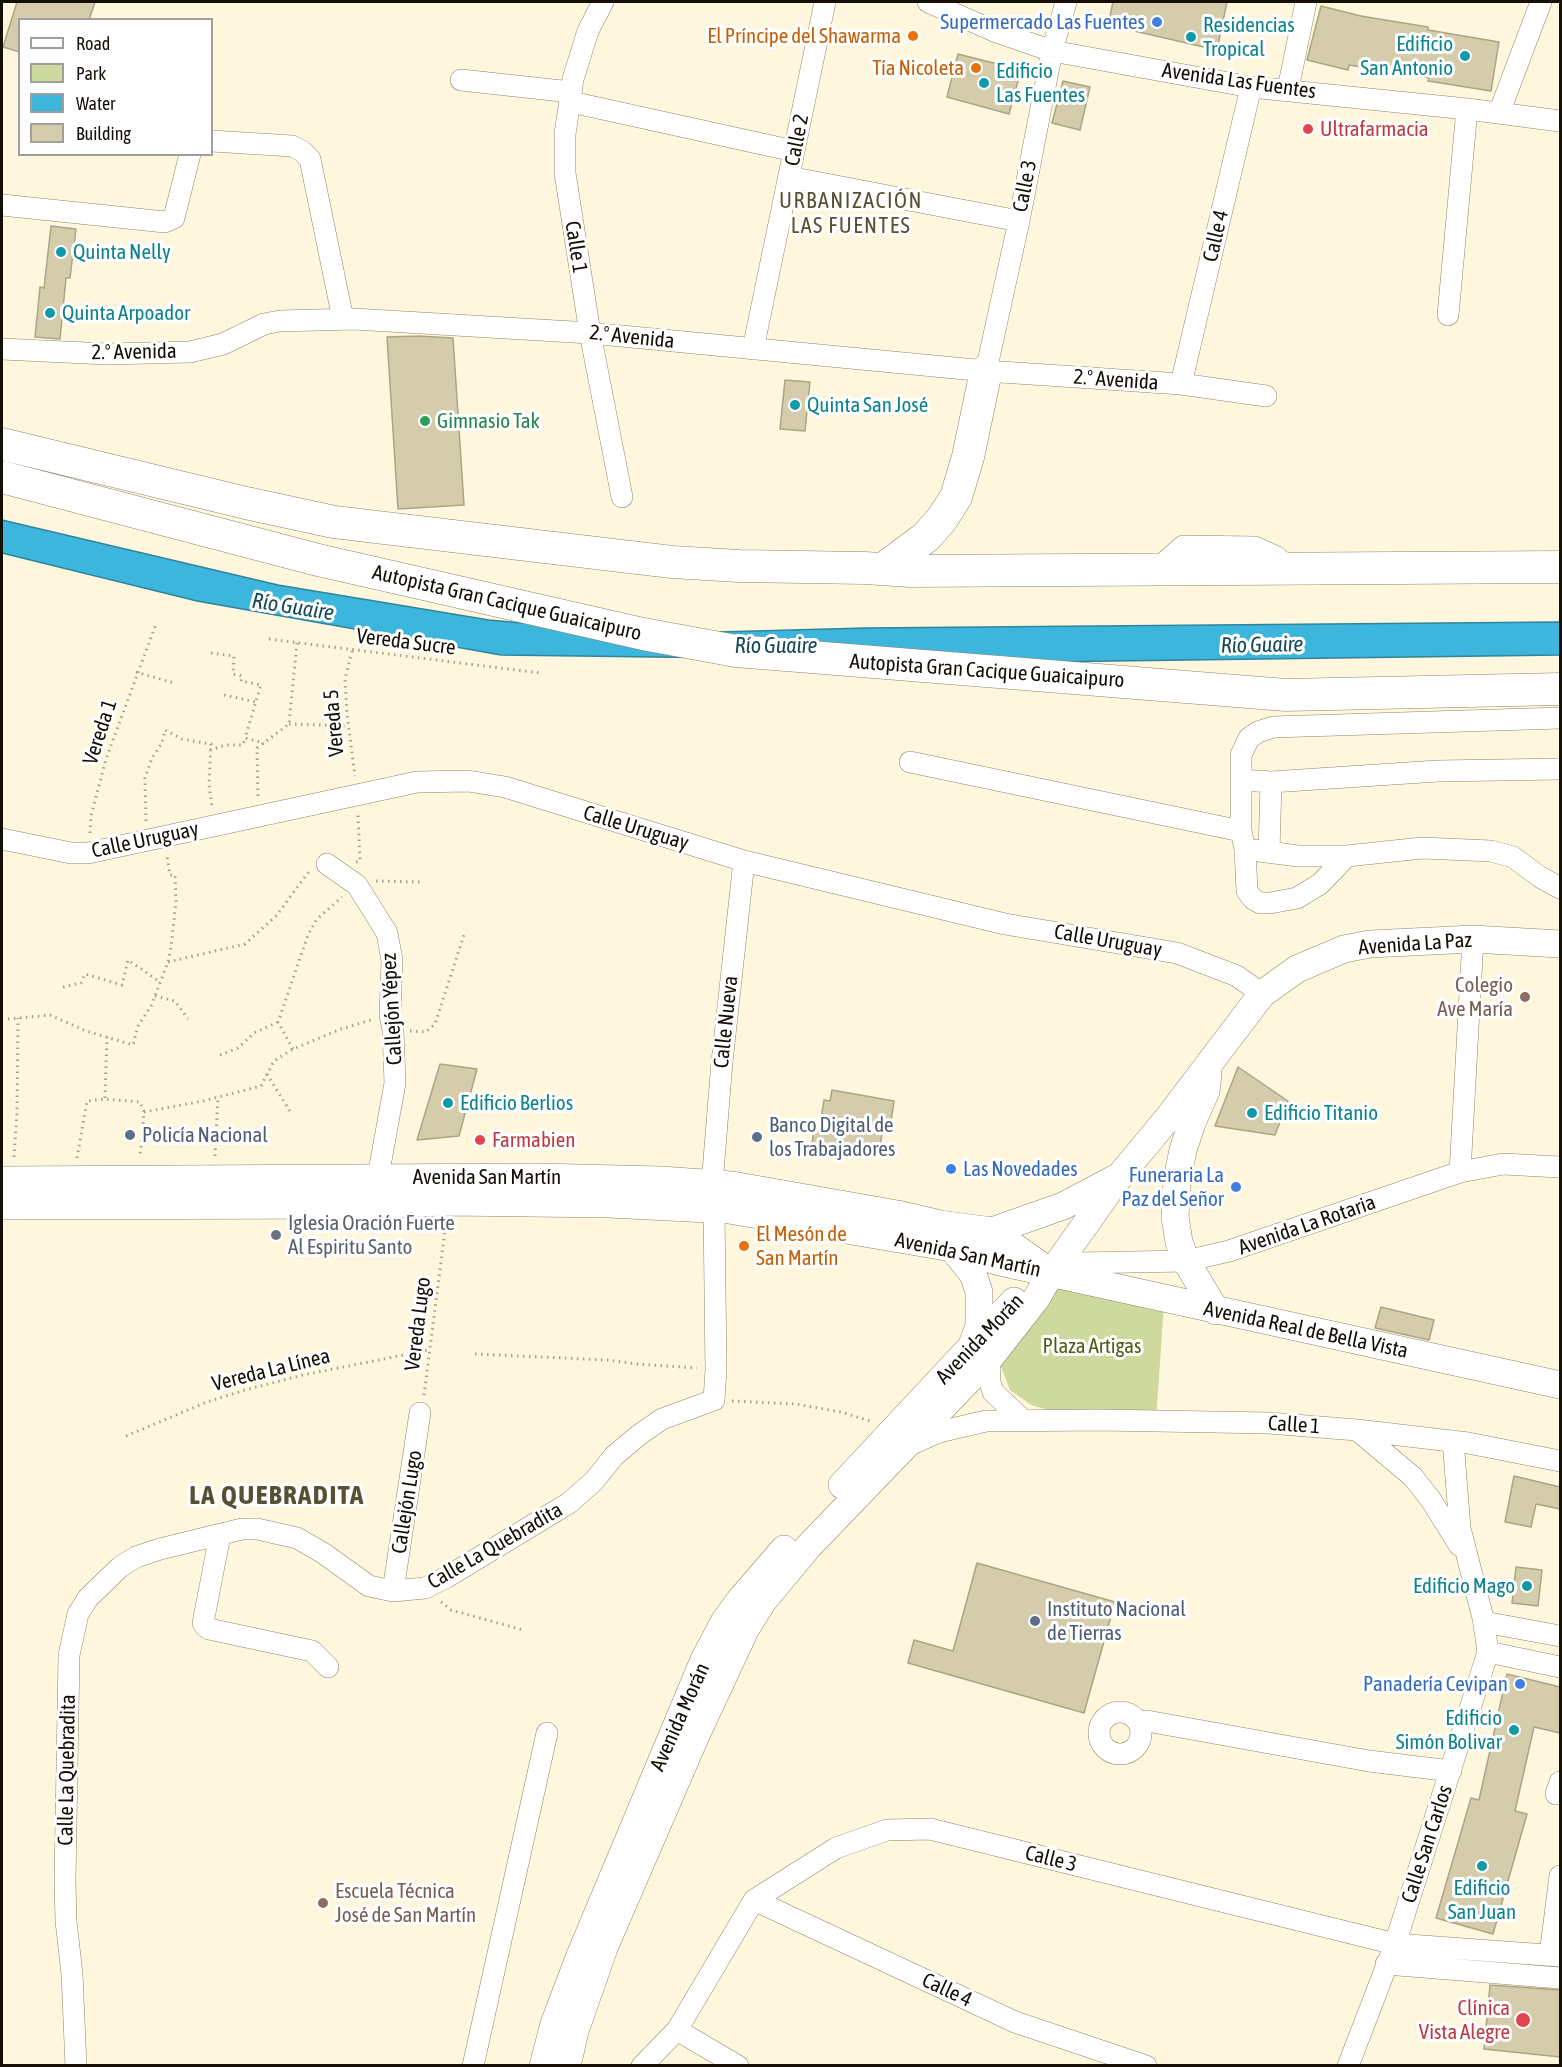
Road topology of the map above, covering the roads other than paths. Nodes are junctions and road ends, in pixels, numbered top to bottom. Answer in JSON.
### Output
{"nodes":[{"id":1,"x":603,"y":2,"type":"edge"},
{"id":2,"x":825,"y":2,"type":"edge"},
{"id":3,"x":928,"y":2,"type":"edge"},
{"id":4,"x":1066,"y":2,"type":"edge"},
{"id":5,"x":1306,"y":2,"type":"edge"},
{"id":6,"x":1541,"y":2,"type":"edge"},
{"id":7,"x":1052,"y":51,"type":"junction"},
{"id":8,"x":461,"y":80,"type":"dead end"},
{"id":9,"x":1251,"y":87,"type":"junction"},
{"id":10,"x":1288,"y":90,"type":"junction"},
{"id":11,"x":571,"y":97,"type":"junction"},
{"id":12,"x":1467,"y":109,"type":"junction"},
{"id":13,"x":1499,"y":113,"type":"junction"},
{"id":14,"x":1560,"y":121,"type":"edge"},
{"id":15,"x":213,"y":141,"type":"edge"},
{"id":16,"x":794,"y":151,"type":"junction"},
{"id":17,"x":190,"y":156,"type":"edge"},
{"id":18,"x":789,"y":177,"type":"junction"},
{"id":19,"x":2,"y":205,"type":"edge"},
{"id":20,"x":1019,"y":221,"type":"junction"},
{"id":21,"x":1448,"y":315,"type":"dead end"},
{"id":22,"x":343,"y":320,"type":"junction"},
{"id":23,"x":590,"y":333,"type":"junction"},
{"id":24,"x":2,"y":349,"type":"edge"},
{"id":25,"x":753,"y":349,"type":"junction"},
{"id":26,"x":986,"y":371,"type":"junction"},
{"id":27,"x":1181,"y":384,"type":"junction"},
{"id":28,"x":1266,"y":396,"type":"dead end"},
{"id":29,"x":2,"y":444,"type":"edge"},
{"id":30,"x":2,"y":477,"type":"edge"},
{"id":31,"x":622,"y":497,"type":"dead end"},
{"id":32,"x":1560,"y":567,"type":"edge"},
{"id":33,"x":883,"y":569,"type":"junction"},
{"id":34,"x":1560,"y":688,"type":"edge"},
{"id":35,"x":1560,"y":718,"type":"edge"},
{"id":36,"x":910,"y":762,"type":"dead end"},
{"id":37,"x":1560,"y":769,"type":"edge"},
{"id":38,"x":1242,"y":780,"type":"junction"},
{"id":39,"x":1271,"y":782,"type":"junction"},
{"id":40,"x":2,"y":839,"type":"edge"},
{"id":41,"x":1243,"y":840,"type":"junction"},
{"id":42,"x":1269,"y":852,"type":"junction"},
{"id":43,"x":1347,"y":856,"type":"junction"},
{"id":44,"x":744,"y":861,"type":"junction"},
{"id":45,"x":327,"y":864,"type":"road end"},
{"id":46,"x":1560,"y":888,"type":"edge"},
{"id":47,"x":1473,"y":939,"type":"junction"},
{"id":48,"x":1560,"y":944,"type":"edge"},
{"id":49,"x":1262,"y":993,"type":"junction"},
{"id":50,"x":1209,"y":1064,"type":"junction"},
{"id":51,"x":1560,"y":1167,"type":"edge"},
{"id":52,"x":1460,"y":1173,"type":"junction"},
{"id":53,"x":378,"y":1177,"type":"junction"},
{"id":54,"x":1119,"y":1177,"type":"junction"},
{"id":55,"x":7,"y":1180,"type":"edge"},
{"id":56,"x":713,"y":1196,"type":"junction"},
{"id":57,"x":2,"y":1206,"type":"edge"},
{"id":58,"x":992,"y":1231,"type":"junction"},
{"id":59,"x":952,"y":1248,"type":"junction"},
{"id":60,"x":1186,"y":1261,"type":"junction"},
{"id":61,"x":1051,"y":1273,"type":"junction"},
{"id":62,"x":1216,"y":1311,"type":"junction"},
{"id":63,"x":981,"y":1352,"type":"junction"},
{"id":64,"x":1560,"y":1385,"type":"edge"},
{"id":65,"x":420,"y":1413,"type":"road end"},
{"id":66,"x":1024,"y":1421,"type":"junction"},
{"id":67,"x":1357,"y":1430,"type":"junction"},
{"id":68,"x":899,"y":1438,"type":"junction"},
{"id":69,"x":1453,"y":1441,"type":"junction"},
{"id":70,"x":1560,"y":1461,"type":"edge"},
{"id":71,"x":220,"y":1535,"type":"junction"},
{"id":72,"x":393,"y":1591,"type":"junction"},
{"id":73,"x":1483,"y":1620,"type":"junction"},
{"id":74,"x":1560,"y":1636,"type":"edge"},
{"id":75,"x":1488,"y":1652,"type":"junction"},
{"id":76,"x":1560,"y":1666,"type":"edge"},
{"id":77,"x":328,"y":1667,"type":"dead end"},
{"id":78,"x":1138,"y":1722,"type":"dead end"},
{"id":79,"x":547,"y":1733,"type":"dead end"},
{"id":80,"x":1451,"y":1771,"type":"junction"},
{"id":81,"x":1560,"y":1876,"type":"edge"},
{"id":82,"x":754,"y":1900,"type":"junction"},
{"id":83,"x":1390,"y":1954,"type":"junction"},
{"id":84,"x":1555,"y":1956,"type":"edge"},
{"id":85,"x":1560,"y":1978,"type":"edge"},
{"id":86,"x":677,"y":2030,"type":"junction"},
{"id":87,"x":76,"y":2066,"type":"edge"},
{"id":88,"x":473,"y":2066,"type":"edge"},
{"id":89,"x":543,"y":2066,"type":"edge"},
{"id":90,"x":567,"y":2066,"type":"edge"},
{"id":91,"x":642,"y":2066,"type":"edge"},
{"id":92,"x":738,"y":2066,"type":"edge"},
{"id":93,"x":1146,"y":2066,"type":"edge"},
{"id":94,"x":1348,"y":2066,"type":"edge"}],
"edges":[{"from":1,"to":11,"type":"street","name":"Calle 1"},
{"from":2,"to":16,"type":"street","name":"Calle 2"},
{"from":3,"to":7,"type":"street","name":"Avenida Las Fuentes"},
{"from":4,"to":7,"type":"street","name":"Calle 3"},
{"from":5,"to":10,"type":"street"},
{"from":6,"to":13,"type":"street"},
{"from":7,"to":9,"type":"street","name":"Avenida Las Fuentes"},
{"from":7,"to":20,"type":"street","name":"Calle 3"},
{"from":8,"to":11,"type":"street"},
{"from":9,"to":10,"type":"street","name":"Avenida Las Fuentes"},
{"from":9,"to":27,"type":"street","name":"Calle 4"},
{"from":10,"to":12,"type":"street","name":"Avenida Las Fuentes"},
{"from":11,"to":16,"type":"street"},
{"from":11,"to":23,"type":"street","name":"Calle 1"},
{"from":12,"to":13,"type":"street","name":"Avenida Las Fuentes"},
{"from":12,"to":21,"type":"street"},
{"from":13,"to":14,"type":"street","name":"Avenida Las Fuentes"},
{"from":15,"to":22,"type":"street"},
{"from":16,"to":18,"type":"street","name":"Calle 2"},
{"from":17,"to":19,"type":"street"},
{"from":18,"to":20,"type":"street"},
{"from":18,"to":25,"type":"street","name":"Calle 2"},
{"from":20,"to":26,"type":"street","name":"Calle 3"},
{"from":22,"to":23,"type":"street","name":"2.° Avenida"},
{"from":22,"to":24,"type":"street","name":"2.° Avenida"},
{"from":23,"to":25,"type":"street","name":"2.° Avenida"},
{"from":23,"to":31,"type":"street","name":"Calle 1"},
{"from":25,"to":26,"type":"street","name":"2.° Avenida"},
{"from":26,"to":27,"type":"street","name":"2.° Avenida"},
{"from":26,"to":33,"type":"highway"},
{"from":27,"to":28,"type":"street","name":"2.° Avenida"},
{"from":29,"to":33,"type":"highway"},
{"from":30,"to":34,"type":"highway","name":"Autopista Gran Cacique Guaicaipuro"},
{"from":32,"to":33,"type":"highway"},
{"from":35,"to":38,"type":"street"},
{"from":36,"to":41,"type":"street"},
{"from":37,"to":39,"type":"street"},
{"from":38,"to":39,"type":"street"},
{"from":38,"to":41,"type":"street"},
{"from":39,"to":42,"type":"street"},
{"from":40,"to":44,"type":"street","name":"Calle Uruguay"},
{"from":41,"to":42,"type":"street"},
{"from":41,"to":43,"type":"street"},
{"from":42,"to":43,"type":"street"},
{"from":43,"to":46,"type":"street"},
{"from":44,"to":49,"type":"street","name":"Calle Uruguay"},
{"from":44,"to":56,"type":"street","name":"Calle Nueva"},
{"from":45,"to":53,"type":"street","name":"Callejón Yépez"},
{"from":47,"to":48,"type":"main road","name":"Avenida La Paz"},
{"from":47,"to":49,"type":"main road","name":"Avenida La Paz"},
{"from":47,"to":52,"type":"street"},
{"from":49,"to":50,"type":"main road","name":"Avenida La Paz"},
{"from":50,"to":54,"type":"main road","name":"Avenida La Paz"},
{"from":50,"to":60,"type":"main road","name":"Avenida La Paz"},
{"from":51,"to":52,"type":"street","name":"Avenida La Rotaria"},
{"from":52,"to":60,"type":"street","name":"Avenida La Rotaria"},
{"from":53,"to":55,"type":"main road","name":"Avenida San Martín"},
{"from":53,"to":56,"type":"main road","name":"Avenida San Martín"},
{"from":54,"to":58,"type":"main road"},
{"from":54,"to":61,"type":"main road","name":"Avenida La Paz"},
{"from":56,"to":57,"type":"main road","name":"Avenida San Martín"},
{"from":56,"to":58,"type":"main road","name":"Avenida San Martín"},
{"from":56,"to":59,"type":"main road","name":"Avenida San Martín"},
{"from":56,"to":72,"type":"street","name":"Calle La Quebradita"},
{"from":58,"to":61,"type":"main road","name":"Avenida San Martín"},
{"from":59,"to":61,"type":"main road","name":"Avenida San Martín"},
{"from":59,"to":63,"type":"main road"},
{"from":60,"to":61,"type":"street","name":"Avenida La Rotaria"},
{"from":60,"to":62,"type":"main road","name":"Avenida La Paz"},
{"from":61,"to":62,"type":"main road","name":"Avenida Real de Bella Vista"},
{"from":61,"to":63,"type":"main road","name":"Avenida Morán"},
{"from":62,"to":64,"type":"main road","name":"Avenida Real de Bella Vista"},
{"from":63,"to":66,"type":"street"},
{"from":63,"to":68,"type":"main road","name":"Avenida Morán"},
{"from":65,"to":72,"type":"street","name":"Callejón Lugo"},
{"from":66,"to":67,"type":"street","name":"Calle 1"},
{"from":66,"to":68,"type":"street","name":"Calle 1"},
{"from":67,"to":69,"type":"street","name":"Calle 1"},
{"from":67,"to":73,"type":"street","name":"Calle San Carlos"},
{"from":68,"to":89,"type":"main road","name":"Avenida Morán"},
{"from":68,"to":90,"type":"main road","name":"Avenida Morán"},
{"from":69,"to":70,"type":"street","name":"Calle 1"},
{"from":69,"to":73,"type":"street","name":"Calle San Carlos"},
{"from":71,"to":72,"type":"street","name":"Calle La Quebradita"},
{"from":71,"to":77,"type":"street"},
{"from":71,"to":87,"type":"street","name":"Calle La Quebradita"},
{"from":73,"to":74,"type":"street"},
{"from":73,"to":75,"type":"street","name":"Calle San Carlos"},
{"from":75,"to":76,"type":"street"},
{"from":75,"to":80,"type":"street","name":"Calle San Carlos"},
{"from":78,"to":80,"type":"street"},
{"from":79,"to":88,"type":"street"},
{"from":80,"to":83,"type":"street","name":"Calle San Carlos"},
{"from":81,"to":84,"type":"street"},
{"from":82,"to":83,"type":"street","name":"Calle 3"},
{"from":82,"to":86,"type":"street","name":"Calle 3"},
{"from":82,"to":93,"type":"street","name":"Calle 4"},
{"from":83,"to":84,"type":"street","name":"Calle 3"},
{"from":83,"to":85,"type":"street","name":"Calle 3"},
{"from":83,"to":94,"type":"street","name":"Calle San Carlos"},
{"from":86,"to":91,"type":"street","name":"Calle 3"},
{"from":86,"to":92,"type":"street"}]}
